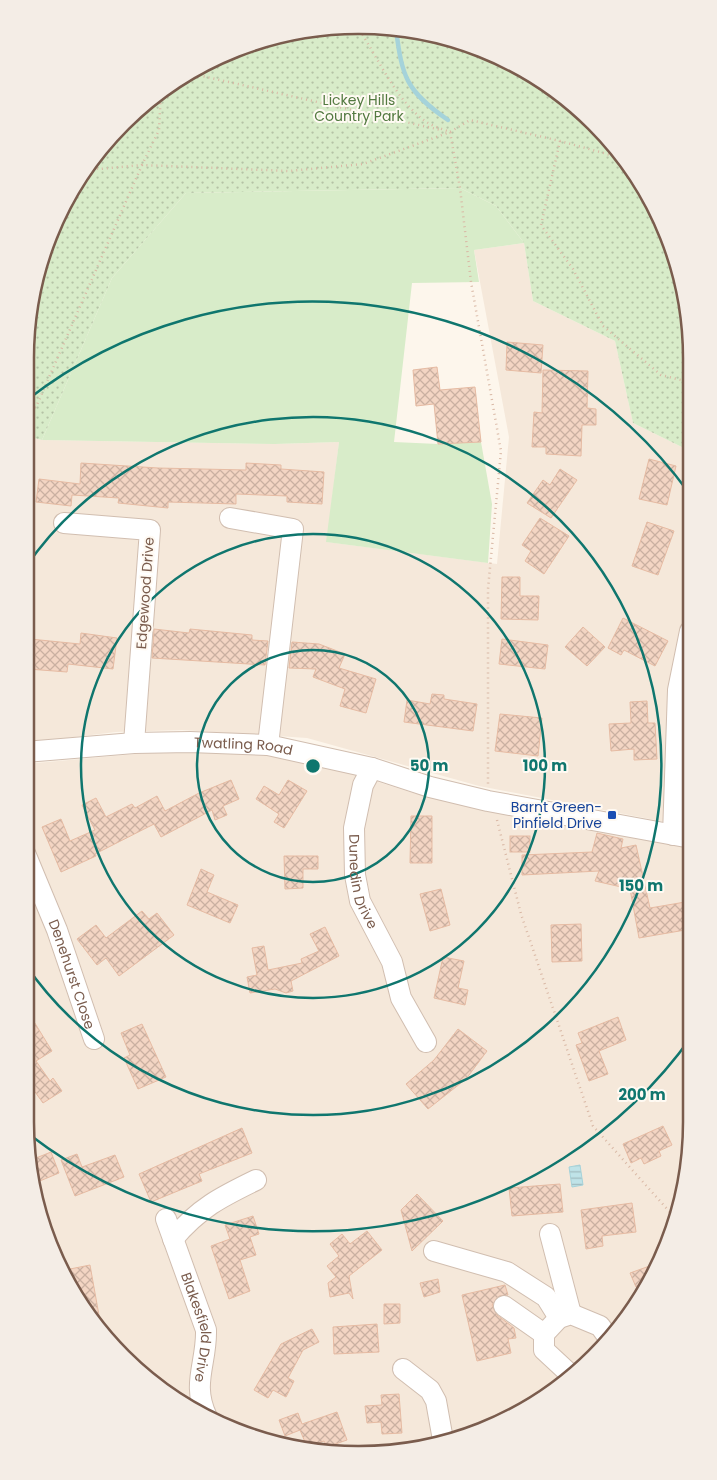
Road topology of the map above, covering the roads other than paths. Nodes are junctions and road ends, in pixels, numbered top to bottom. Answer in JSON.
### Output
{"nodes":[{"id":1,"x":230,"y":518,"type":"dead end"},
{"id":2,"x":64,"y":523,"type":"dead end"},
{"id":3,"x":683,"y":665,"type":"edge"},
{"id":4,"x":134,"y":743,"type":"junction"},
{"id":5,"x":268,"y":745,"type":"junction"},
{"id":6,"x":34,"y":751,"type":"edge"},
{"id":7,"x":372,"y":768,"type":"junction"},
{"id":8,"x":682,"y":836,"type":"edge"},
{"id":9,"x":34,"y":875,"type":"edge"},
{"id":10,"x":94,"y":1040,"type":"dead end"},
{"id":11,"x":426,"y":1042,"type":"dead end"},
{"id":12,"x":256,"y":1180,"type":"dead end"},
{"id":13,"x":166,"y":1219,"type":"dead end"},
{"id":14,"x":550,"y":1234,"type":"dead end"},
{"id":15,"x":173,"y":1239,"type":"junction"},
{"id":16,"x":434,"y":1251,"type":"dead end"},
{"id":17,"x":504,"y":1306,"type":"dead end"},
{"id":18,"x":565,"y":1316,"type":"junction"},
{"id":19,"x":605,"y":1333,"type":"edge"},
{"id":20,"x":544,"y":1334,"type":"junction"},
{"id":21,"x":404,"y":1370,"type":"dead end"},
{"id":22,"x":567,"y":1371,"type":"edge"},
{"id":23,"x":204,"y":1407,"type":"edge"},
{"id":24,"x":442,"y":1435,"type":"edge"}],
"edges":[{"from":1,"to":5,"type":"street"},
{"from":2,"to":4,"type":"street","name":"Edgewood Drive"},
{"from":3,"to":8,"type":"street"},
{"from":4,"to":5,"type":"street","name":"Twatling Road"},
{"from":4,"to":6,"type":"street","name":"Twatling Road"},
{"from":5,"to":7,"type":"street","name":"Twatling Road"},
{"from":7,"to":8,"type":"street","name":"Twatling Road"},
{"from":7,"to":11,"type":"street","name":"Dunedin Drive"},
{"from":9,"to":10,"type":"street","name":"Denehurst Close"},
{"from":12,"to":15,"type":"street"},
{"from":13,"to":15,"type":"street","name":"Blakesfield Drive"},
{"from":14,"to":18,"type":"street"},
{"from":15,"to":23,"type":"street","name":"Blakesfield Drive"},
{"from":16,"to":18,"type":"street"},
{"from":17,"to":20,"type":"street"},
{"from":18,"to":19,"type":"street"},
{"from":18,"to":20,"type":"street"},
{"from":20,"to":22,"type":"street"},
{"from":21,"to":24,"type":"street"}]}
